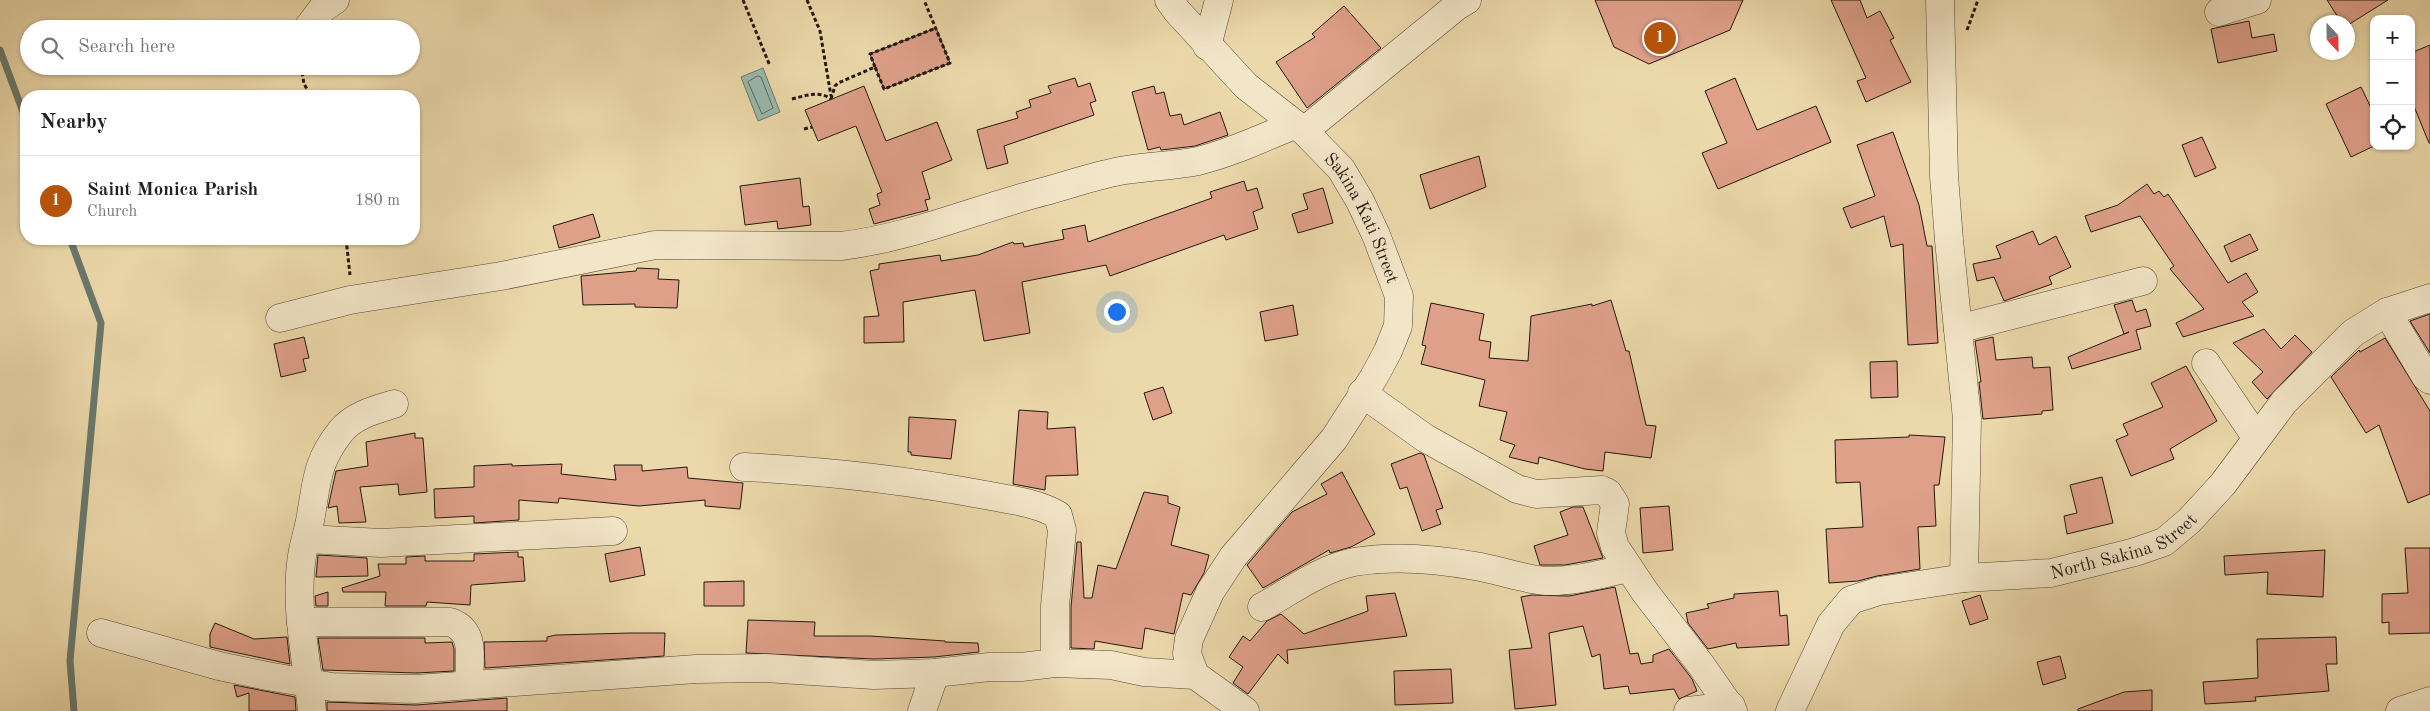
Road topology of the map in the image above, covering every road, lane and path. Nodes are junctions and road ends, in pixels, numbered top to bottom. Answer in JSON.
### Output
{"nodes":[{"id":1,"x":335,"y":0,"type":"edge"},
{"id":2,"x":743,"y":0,"type":"edge"},
{"id":3,"x":807,"y":0,"type":"edge"},
{"id":4,"x":924,"y":0,"type":"edge"},
{"id":5,"x":1169,"y":0,"type":"edge"},
{"id":6,"x":1219,"y":0,"type":"edge"},
{"id":7,"x":1467,"y":0,"type":"edge"},
{"id":8,"x":1940,"y":0,"type":"edge"},
{"id":9,"x":2257,"y":0,"type":"edge"},
{"id":10,"x":2219,"y":12,"type":"dead end"},
{"id":11,"x":314,"y":20,"type":"edge"},
{"id":12,"x":936,"y":28,"type":"junction"},
{"id":13,"x":1207,"y":46,"type":"junction"},
{"id":14,"x":770,"y":66,"type":"dead end"},
{"id":15,"x":876,"y":68,"type":"junction"},
{"id":16,"x":302,"y":75,"type":"edge"},
{"id":17,"x":307,"y":90,"type":"edge"},
{"id":18,"x":792,"y":99,"type":"dead end"},
{"id":19,"x":831,"y":99,"type":"junction"},
{"id":20,"x":812,"y":127,"type":"dead end"},
{"id":21,"x":1299,"y":128,"type":"junction"},
{"id":22,"x":804,"y":129,"type":"dead end"},
{"id":23,"x":347,"y":245,"type":"edge"},
{"id":24,"x":2143,"y":281,"type":"dead end"},
{"id":25,"x":2430,"y":298,"type":"edge"},
{"id":26,"x":350,"y":300,"type":"junction"},
{"id":27,"x":2387,"y":312,"type":"junction"},
{"id":28,"x":280,"y":318,"type":"dead end"},
{"id":29,"x":1958,"y":329,"type":"junction"},
{"id":30,"x":2206,"y":364,"type":"dead end"},
{"id":31,"x":2430,"y":380,"type":"edge"},
{"id":32,"x":1362,"y":393,"type":"junction"},
{"id":33,"x":394,"y":404,"type":"dead end"},
{"id":34,"x":2256,"y":437,"type":"junction"},
{"id":35,"x":744,"y":468,"type":"dead end"},
{"id":36,"x":613,"y":531,"type":"dead end"},
{"id":37,"x":307,"y":539,"type":"junction"},
{"id":38,"x":1628,"y":568,"type":"junction"},
{"id":39,"x":1964,"y":578,"type":"junction"},
{"id":40,"x":1262,"y":607,"type":"dead end"},
{"id":41,"x":301,"y":622,"type":"junction"},
{"id":42,"x":101,"y":633,"type":"dead end"},
{"id":43,"x":1055,"y":663,"type":"junction"},
{"id":44,"x":935,"y":672,"type":"junction"},
{"id":45,"x":1195,"y":675,"type":"junction"},
{"id":46,"x":309,"y":682,"type":"junction"},
{"id":47,"x":469,"y":684,"type":"junction"},
{"id":48,"x":2430,"y":701,"type":"edge"},
{"id":49,"x":1732,"y":709,"type":"edge"},
{"id":50,"x":312,"y":711,"type":"edge"},
{"id":51,"x":922,"y":711,"type":"edge"},
{"id":52,"x":1245,"y":711,"type":"edge"},
{"id":53,"x":1688,"y":711,"type":"edge"},
{"id":54,"x":1790,"y":711,"type":"edge"},
{"id":55,"x":2400,"y":711,"type":"edge"}],
"edges":[{"from":1,"to":11,"type":"street"},
{"from":2,"to":14,"type":"path"},
{"from":3,"to":19,"type":"path"},
{"from":4,"to":12,"type":"path"},
{"from":5,"to":13,"type":"street","name":"Sakina Kati Street"},
{"from":6,"to":13,"type":"street"},
{"from":7,"to":21,"type":"street"},
{"from":8,"to":29,"type":"street"},
{"from":9,"to":10,"type":"street"},
{"from":12,"to":15,"type":"path"},
{"from":12,"to":15,"type":"path"},
{"from":13,"to":21,"type":"street","name":"Sakina Kati Street"},
{"from":15,"to":19,"type":"path"},
{"from":16,"to":17,"type":"path"},
{"from":18,"to":19,"type":"path"},
{"from":20,"to":22,"type":"path"},
{"from":21,"to":26,"type":"street"},
{"from":21,"to":32,"type":"street","name":"Sakina Kati Street"},
{"from":23,"to":26,"type":"path"},
{"from":24,"to":29,"type":"street"},
{"from":25,"to":27,"type":"street","name":"North Sakina Street"},
{"from":26,"to":28,"type":"street"},
{"from":27,"to":31,"type":"street"},
{"from":27,"to":34,"type":"street","name":"North Sakina Street"},
{"from":29,"to":39,"type":"street"},
{"from":30,"to":34,"type":"street"},
{"from":32,"to":38,"type":"street"},
{"from":32,"to":45,"type":"street","name":"Sakina Kati Street"},
{"from":33,"to":37,"type":"street"},
{"from":34,"to":39,"type":"street","name":"North Sakina Street"},
{"from":35,"to":43,"type":"street"},
{"from":36,"to":37,"type":"street"},
{"from":37,"to":41,"type":"street"},
{"from":38,"to":40,"type":"street"},
{"from":38,"to":49,"type":"street"},
{"from":39,"to":54,"type":"street","name":"North Sakina Street"},
{"from":41,"to":46,"type":"street"},
{"from":41,"to":47,"type":"street"},
{"from":42,"to":46,"type":"street"},
{"from":43,"to":44,"type":"street"},
{"from":43,"to":45,"type":"street"},
{"from":44,"to":47,"type":"street"},
{"from":44,"to":51,"type":"street"},
{"from":45,"to":52,"type":"street"},
{"from":46,"to":47,"type":"street"},
{"from":46,"to":50,"type":"street"},
{"from":48,"to":55,"type":"street"},
{"from":49,"to":53,"type":"street"}]}
